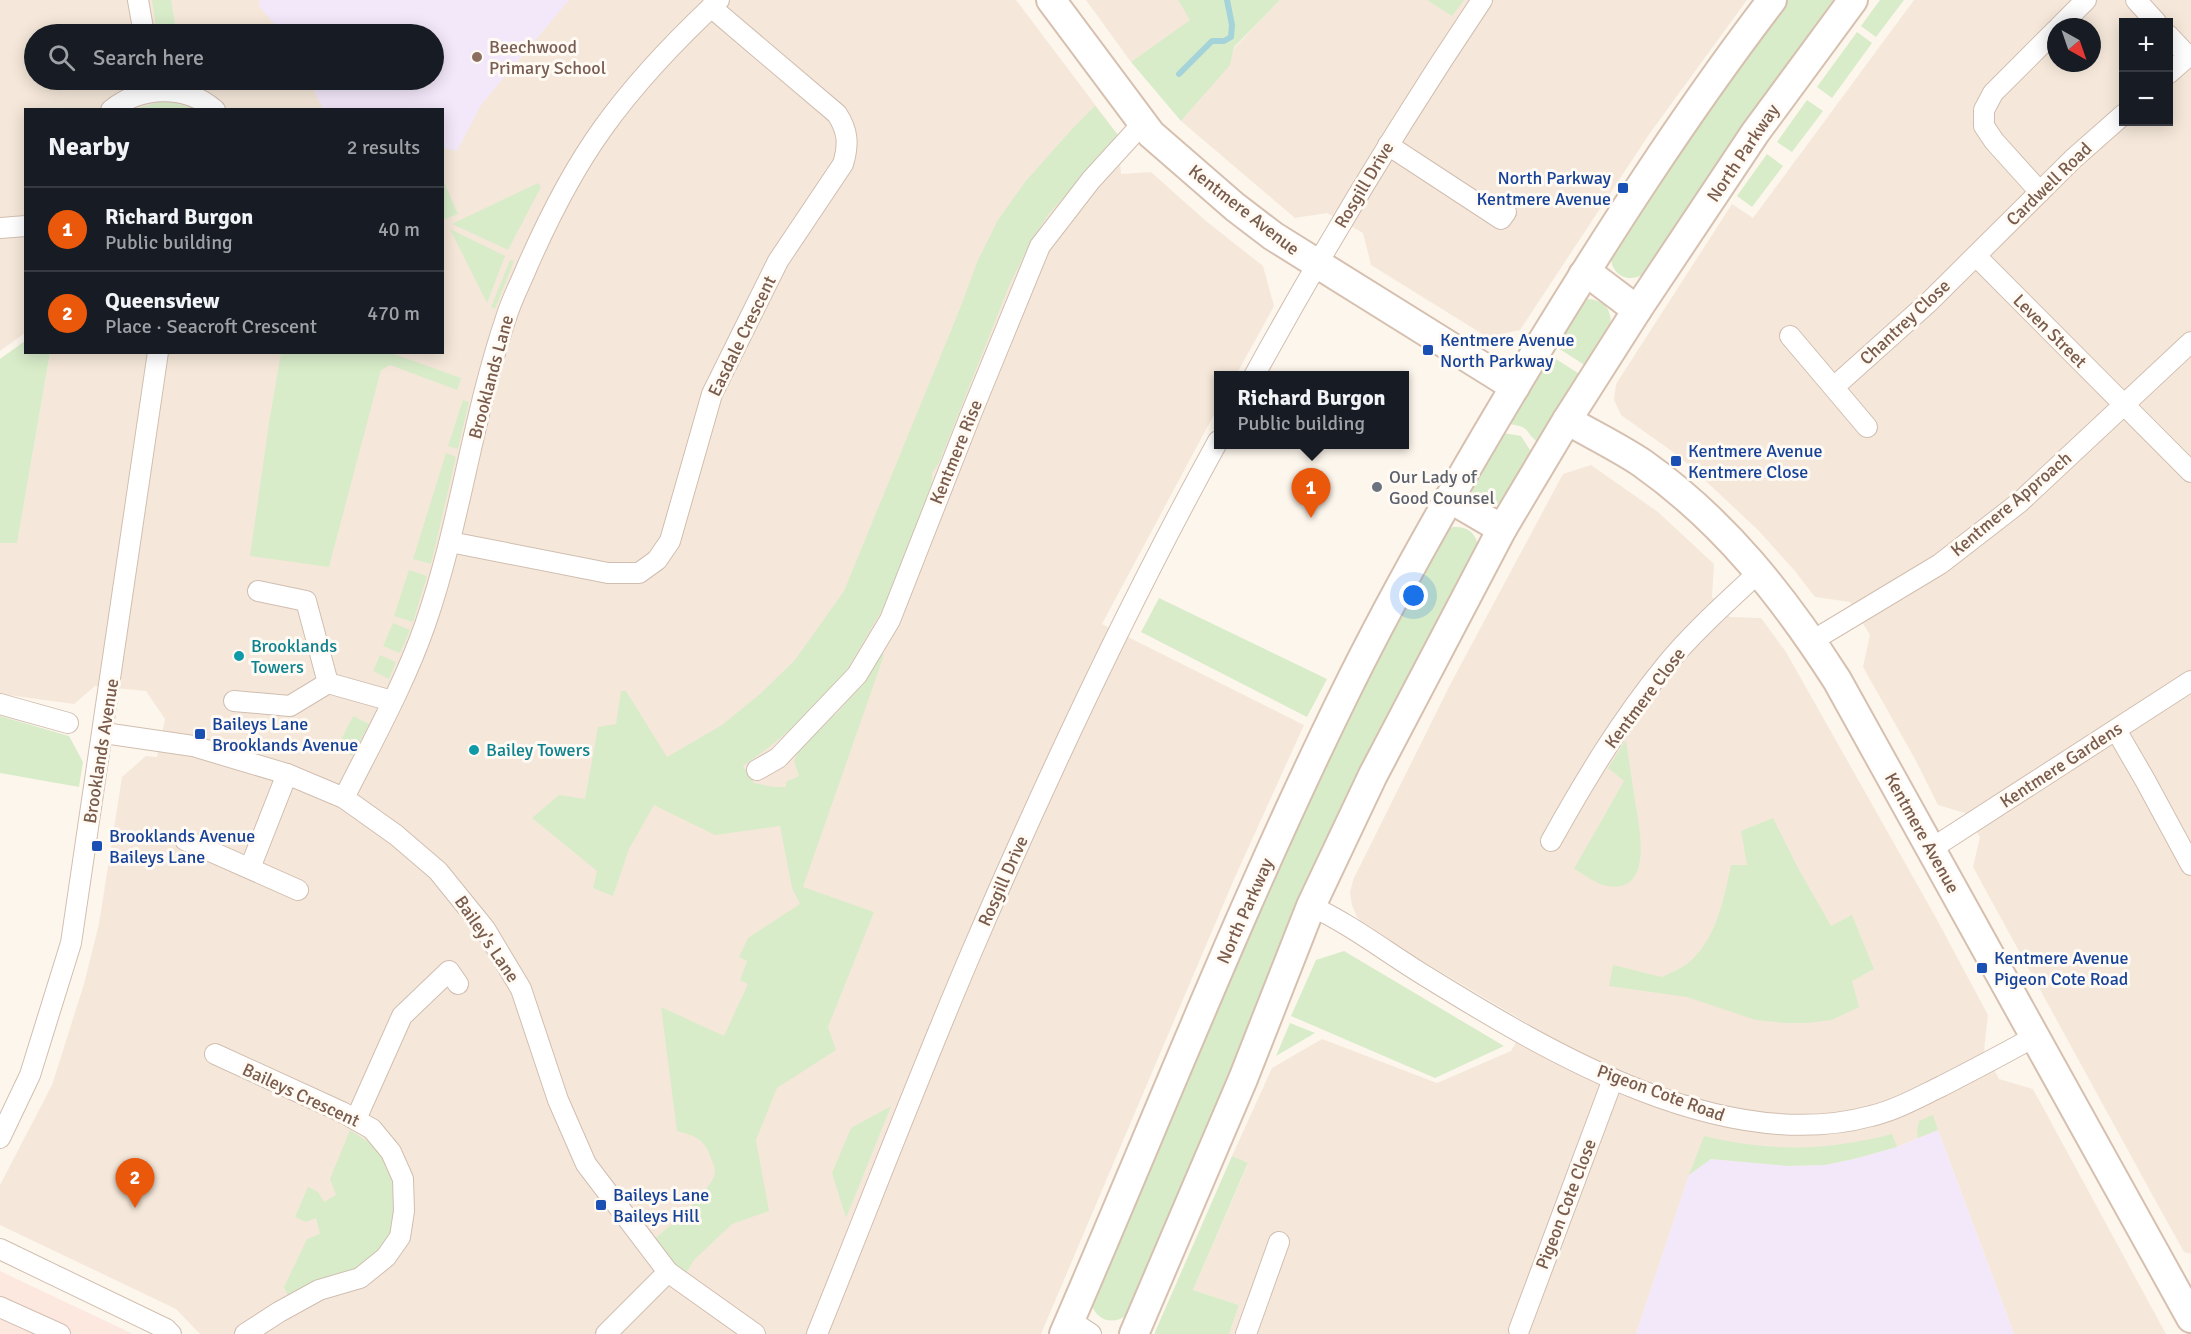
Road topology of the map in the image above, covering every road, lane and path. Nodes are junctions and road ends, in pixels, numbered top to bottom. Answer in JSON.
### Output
{"nodes":[{"id":1,"x":138,"y":0,"type":"edge"},
{"id":2,"x":1051,"y":0,"type":"edge"},
{"id":3,"x":1482,"y":0,"type":"edge"},
{"id":4,"x":1853,"y":0,"type":"edge"},
{"id":5,"x":2086,"y":0,"type":"edge"},
{"id":6,"x":2136,"y":0,"type":"edge"},
{"id":7,"x":715,"y":4,"type":"edge"},
{"id":8,"x":1762,"y":4,"type":"edge"},
{"id":9,"x":2068,"y":18,"type":"edge"},
{"id":10,"x":2152,"y":18,"type":"edge"},
{"id":11,"x":142,"y":24,"type":"edge"},
{"id":12,"x":2047,"y":39,"type":"edge"},
{"id":13,"x":2173,"y":39,"type":"edge"},
{"id":14,"x":2189,"y":55,"type":"edge"},
{"id":15,"x":2171,"y":72,"type":"edge"},
{"id":16,"x":144,"y":90,"type":"edge"},
{"id":17,"x":170,"y":90,"type":"edge"},
{"id":18,"x":114,"y":108,"type":"edge"},
{"id":19,"x":212,"y":108,"type":"edge"},
{"id":20,"x":2119,"y":118,"type":"edge"},
{"id":21,"x":1143,"y":123,"type":"junction"},
{"id":22,"x":1388,"y":145,"type":"junction"},
{"id":23,"x":2040,"y":192,"type":"junction"},
{"id":24,"x":1506,"y":212,"type":"dead end"},
{"id":25,"x":24,"y":226,"type":"edge"},
{"id":26,"x":0,"y":228,"type":"edge"},
{"id":27,"x":1976,"y":256,"type":"junction"},
{"id":28,"x":1316,"y":263,"type":"junction"},
{"id":29,"x":1583,"y":275,"type":"junction"},
{"id":30,"x":1637,"y":310,"type":"junction"},
{"id":31,"x":1790,"y":336,"type":"dead end"},
{"id":32,"x":2191,"y":342,"type":"edge"},
{"id":33,"x":158,"y":354,"type":"edge"},
{"id":34,"x":1256,"y":371,"type":"edge"},
{"id":35,"x":1515,"y":387,"type":"junction"},
{"id":36,"x":1834,"y":387,"type":"junction"},
{"id":37,"x":2124,"y":405,"type":"junction"},
{"id":38,"x":1566,"y":420,"type":"junction"},
{"id":39,"x":1866,"y":427,"type":"dead end"},
{"id":40,"x":1214,"y":448,"type":"edge"},
{"id":41,"x":2191,"y":472,"type":"edge"},
{"id":42,"x":1449,"y":498,"type":"junction"},
{"id":43,"x":1502,"y":529,"type":"junction"},
{"id":44,"x":450,"y":542,"type":"junction"},
{"id":45,"x":1760,"y":571,"type":"junction"},
{"id":46,"x":258,"y":591,"type":"dead end"},
{"id":47,"x":1812,"y":641,"type":"junction"},
{"id":48,"x":2191,"y":681,"type":"edge"},
{"id":49,"x":328,"y":683,"type":"junction"},
{"id":50,"x":234,"y":701,"type":"dead end"},
{"id":51,"x":392,"y":701,"type":"junction"},
{"id":52,"x":0,"y":704,"type":"edge"},
{"id":53,"x":68,"y":723,"type":"dead end"},
{"id":54,"x":2116,"y":730,"type":"junction"},
{"id":55,"x":104,"y":732,"type":"junction"},
{"id":56,"x":757,"y":770,"type":"dead end"},
{"id":57,"x":287,"y":774,"type":"junction"},
{"id":58,"x":344,"y":798,"type":"junction"},
{"id":59,"x":185,"y":840,"type":"dead end"},
{"id":60,"x":1551,"y":841,"type":"dead end"},
{"id":61,"x":1930,"y":849,"type":"junction"},
{"id":62,"x":2191,"y":865,"type":"edge"},
{"id":63,"x":250,"y":868,"type":"junction"},
{"id":64,"x":298,"y":890,"type":"dead end"},
{"id":65,"x":1311,"y":906,"type":"junction"},
{"id":66,"x":458,"y":984,"type":"dead end"},
{"id":67,"x":2034,"y":1036,"type":"junction"},
{"id":68,"x":215,"y":1054,"type":"dead end"},
{"id":69,"x":1613,"y":1079,"type":"junction"},
{"id":70,"x":356,"y":1119,"type":"junction"},
{"id":71,"x":0,"y":1138,"type":"edge"},
{"id":72,"x":1279,"y":1242,"type":"dead end"},
{"id":73,"x":0,"y":1249,"type":"edge"},
{"id":74,"x":668,"y":1272,"type":"junction"},
{"id":75,"x":2188,"y":1305,"type":"edge"},
{"id":76,"x":0,"y":1307,"type":"edge"},
{"id":77,"x":1075,"y":1329,"type":"edge"},
{"id":78,"x":1519,"y":1330,"type":"dead end"},
{"id":79,"x":60,"y":1334,"type":"edge"},
{"id":80,"x":171,"y":1334,"type":"edge"},
{"id":81,"x":244,"y":1334,"type":"edge"},
{"id":82,"x":606,"y":1334,"type":"edge"},
{"id":83,"x":755,"y":1334,"type":"edge"},
{"id":84,"x":818,"y":1334,"type":"edge"},
{"id":85,"x":1134,"y":1334,"type":"edge"},
{"id":86,"x":1246,"y":1334,"type":"edge"}],
"edges":[{"from":1,"to":11,"type":"street"},
{"from":2,"to":21,"type":"street","name":"Kentmere Avenue"},
{"from":3,"to":22,"type":"street","name":"Rosgill Drive"},
{"from":4,"to":30,"type":"street","name":"North Parkway"},
{"from":5,"to":9,"type":"street"},
{"from":6,"to":10,"type":"street"},
{"from":7,"to":44,"type":"street","name":"Brooklands Lane"},
{"from":7,"to":44,"type":"street","name":"Easdale Crescent"},
{"from":8,"to":29,"type":"street","name":"North Parkway"},
{"from":12,"to":23,"type":"street"},
{"from":13,"to":14,"type":"street"},
{"from":14,"to":15,"type":"street"},
{"from":16,"to":18,"type":"street"},
{"from":17,"to":19,"type":"street"},
{"from":20,"to":23,"type":"street","name":"Cardwell Road"},
{"from":21,"to":28,"type":"street","name":"Kentmere Avenue"},
{"from":21,"to":56,"type":"street","name":"Kentmere Rise"},
{"from":22,"to":24,"type":"street"},
{"from":22,"to":28,"type":"street","name":"Rosgill Drive"},
{"from":23,"to":27,"type":"street","name":"Cardwell Road"},
{"from":25,"to":26,"type":"street"},
{"from":27,"to":36,"type":"street","name":"Chantrey Close"},
{"from":27,"to":37,"type":"street","name":"Leven Street"},
{"from":28,"to":34,"type":"street","name":"Rosgill Drive"},
{"from":28,"to":35,"type":"street","name":"Kentmere Avenue"},
{"from":29,"to":30,"type":"street"},
{"from":29,"to":35,"type":"street","name":"North Parkway"},
{"from":30,"to":38,"type":"street","name":"North Parkway"},
{"from":31,"to":36,"type":"street"},
{"from":32,"to":37,"type":"street","name":"Kentmere Approach"},
{"from":33,"to":55,"type":"street","name":"Brooklands Avenue"},
{"from":35,"to":42,"type":"street","name":"North Parkway"},
{"from":36,"to":39,"type":"street"},
{"from":37,"to":41,"type":"street","name":"Leven Street"},
{"from":37,"to":47,"type":"street","name":"Kentmere Approach"},
{"from":38,"to":43,"type":"street","name":"North Parkway"},
{"from":38,"to":45,"type":"street","name":"Kentmere Avenue"},
{"from":40,"to":84,"type":"street","name":"Rosgill Drive"},
{"from":42,"to":43,"type":"street"},
{"from":42,"to":77,"type":"street","name":"North Parkway"},
{"from":43,"to":65,"type":"street","name":"North Parkway"},
{"from":44,"to":51,"type":"street","name":"Brooklands Lane"},
{"from":45,"to":47,"type":"street","name":"Kentmere Avenue"},
{"from":45,"to":60,"type":"street","name":"Kentmere Close"},
{"from":46,"to":49,"type":"street"},
{"from":47,"to":61,"type":"street","name":"Kentmere Avenue"},
{"from":48,"to":54,"type":"street","name":"Kentmere Gardens"},
{"from":49,"to":50,"type":"street"},
{"from":49,"to":51,"type":"street"},
{"from":51,"to":58,"type":"street","name":"Brooklands Lane"},
{"from":52,"to":53,"type":"street"},
{"from":54,"to":61,"type":"street","name":"Kentmere Gardens"},
{"from":54,"to":62,"type":"street"},
{"from":55,"to":57,"type":"street","name":"Bailey's Lane"},
{"from":55,"to":71,"type":"street","name":"Brooklands Avenue"},
{"from":57,"to":58,"type":"street","name":"Bailey's Lane"},
{"from":57,"to":63,"type":"street"},
{"from":58,"to":74,"type":"street","name":"Bailey's Lane"},
{"from":59,"to":63,"type":"street"},
{"from":61,"to":67,"type":"street","name":"Kentmere Avenue"},
{"from":63,"to":64,"type":"street"},
{"from":65,"to":69,"type":"street","name":"Pigeon Cote Road"},
{"from":65,"to":85,"type":"street","name":"North Parkway"},
{"from":66,"to":70,"type":"street"},
{"from":67,"to":69,"type":"street","name":"Pigeon Cote Road"},
{"from":67,"to":75,"type":"street","name":"Kentmere Avenue"},
{"from":68,"to":70,"type":"street","name":"Baileys Crescent"},
{"from":69,"to":78,"type":"street","name":"Pigeon Cote Close"},
{"from":70,"to":81,"type":"street","name":"Baileys Crescent"},
{"from":72,"to":86,"type":"street"},
{"from":73,"to":80,"type":"street"},
{"from":74,"to":82,"type":"street"},
{"from":74,"to":83,"type":"street","name":"Bailey's Lane"},
{"from":76,"to":79,"type":"street"}]}
